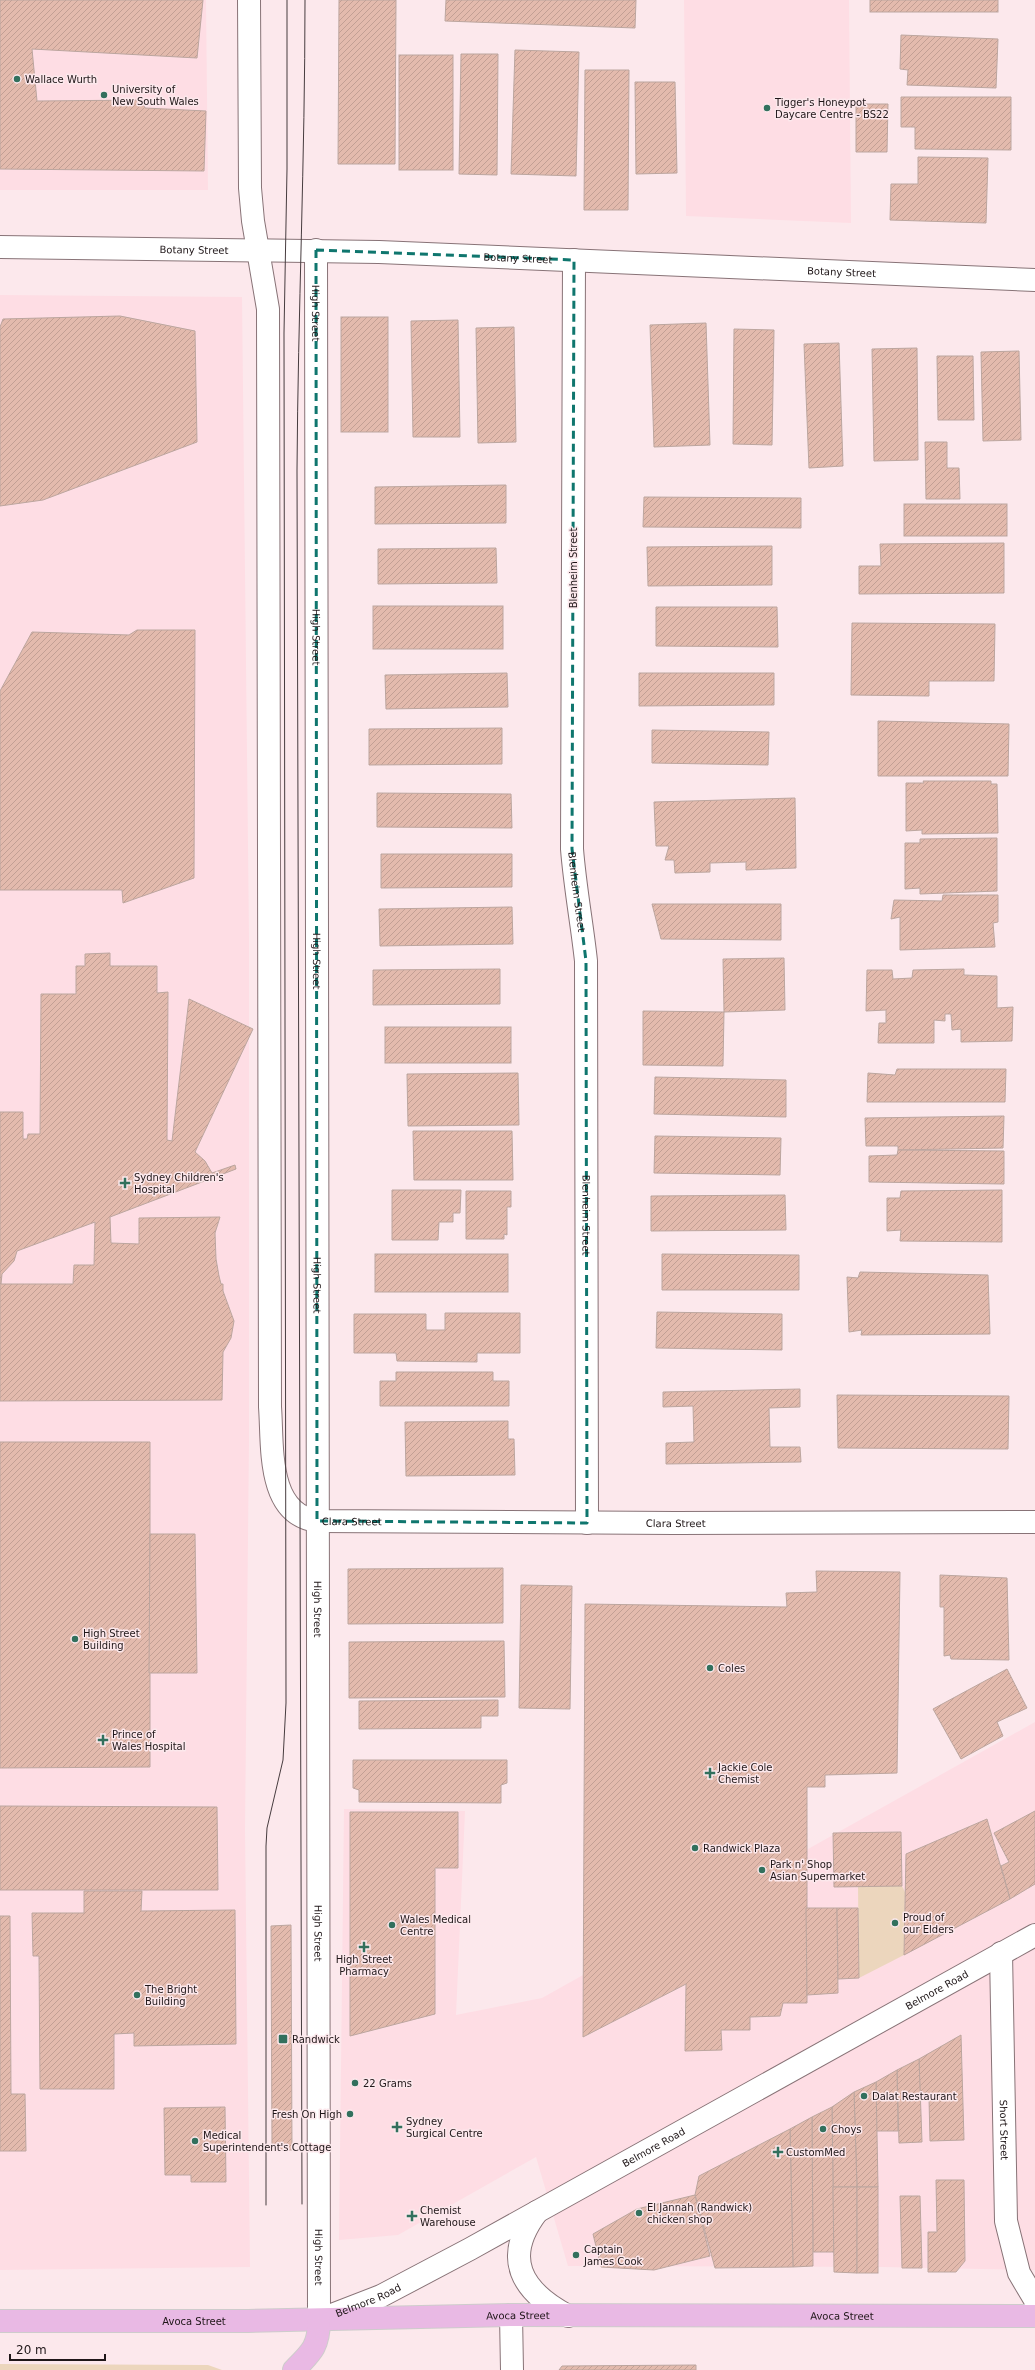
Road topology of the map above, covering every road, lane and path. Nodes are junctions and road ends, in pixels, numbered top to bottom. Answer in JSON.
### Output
{"nodes":[{"id":1,"x":249,"y":0,"type":"edge"},
{"id":2,"x":0,"y":246,"type":"edge"},
{"id":3,"x":258,"y":249,"type":"junction"},
{"id":4,"x":316,"y":250,"type":"junction"},
{"id":5,"x":574,"y":260,"type":"junction"},
{"id":6,"x":1035,"y":280,"type":"edge"},
{"id":7,"x":317,"y":1520,"type":"junction"},
{"id":8,"x":1035,"y":1522,"type":"edge"},
{"id":9,"x":588,"y":1523,"type":"junction"},
{"id":10,"x":1035,"y":1934,"type":"edge"},
{"id":11,"x":1002,"y":1953,"type":"junction"},
{"id":12,"x":537,"y":2211,"type":"junction"},
{"id":13,"x":1035,"y":2300,"type":"edge"},
{"id":14,"x":511,"y":2316,"type":"junction"},
{"id":15,"x":568,"y":2316,"type":"junction"},
{"id":16,"x":1035,"y":2316,"type":"edge"},
{"id":17,"x":319,"y":2320,"type":"junction"},
{"id":18,"x":0,"y":2321,"type":"edge"},
{"id":19,"x":294,"y":2370,"type":"edge"},
{"id":20,"x":512,"y":2370,"type":"edge"}],
"edges":[{"from":1,"to":3,"type":"street"},
{"from":2,"to":3,"type":"street","name":"Botany Street"},
{"from":3,"to":4,"type":"street","name":"Botany Street"},
{"from":3,"to":7,"type":"street"},
{"from":4,"to":5,"type":"street","name":"Botany Street"},
{"from":4,"to":7,"type":"street","name":"High Street"},
{"from":5,"to":6,"type":"street","name":"Botany Street"},
{"from":5,"to":9,"type":"street","name":"Blenheim Street"},
{"from":7,"to":9,"type":"street","name":"Clara Street"},
{"from":7,"to":17,"type":"street","name":"High Street"},
{"from":8,"to":9,"type":"street","name":"Clara Street"},
{"from":10,"to":11,"type":"street","name":"Belmore Road"},
{"from":11,"to":12,"type":"street","name":"Belmore Road"},
{"from":11,"to":13,"type":"street","name":"Short Street"},
{"from":12,"to":15,"type":"street"},
{"from":12,"to":17,"type":"street","name":"Belmore Road"},
{"from":14,"to":15,"type":"main road","name":"Avoca Street"},
{"from":14,"to":17,"type":"main road","name":"Avoca Street"},
{"from":14,"to":20,"type":"street"},
{"from":15,"to":16,"type":"main road","name":"Avoca Street"},
{"from":17,"to":18,"type":"main road","name":"Avoca Street"},
{"from":17,"to":19,"type":"main road"}]}
